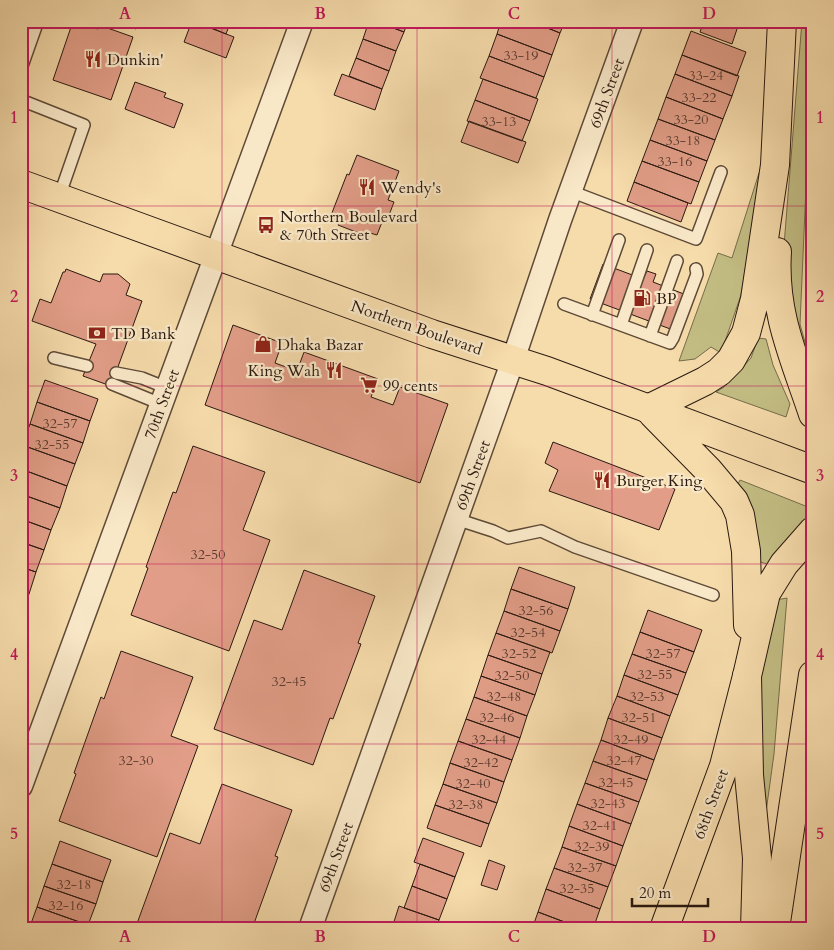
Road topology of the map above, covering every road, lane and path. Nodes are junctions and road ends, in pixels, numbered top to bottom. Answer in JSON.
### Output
{"nodes":[{"id":1,"x":38,"y":21,"type":"edge"},
{"id":2,"x":302,"y":21,"type":"edge"},
{"id":3,"x":632,"y":21,"type":"edge"},
{"id":4,"x":782,"y":21,"type":"edge"},
{"id":5,"x":21,"y":69,"type":"edge"},
{"id":6,"x":21,"y":100,"type":"edge"},
{"id":7,"x":775,"y":165,"type":"junction"},
{"id":8,"x":721,"y":172,"type":"dead end"},
{"id":9,"x":21,"y":184,"type":"edge"},
{"id":10,"x":570,"y":191,"type":"junction"},
{"id":11,"x":59,"y":197,"type":"junction"},
{"id":12,"x":619,"y":240,"type":"dead end"},
{"id":13,"x":647,"y":250,"type":"dead end"},
{"id":14,"x":216,"y":254,"type":"junction"},
{"id":15,"x":677,"y":260,"type":"dead end"},
{"id":16,"x":696,"y":269,"type":"dead end"},
{"id":17,"x":564,"y":304,"type":"dead end"},
{"id":18,"x":592,"y":315,"type":"junction"},
{"id":19,"x":621,"y":326,"type":"junction"},
{"id":20,"x":650,"y":336,"type":"junction"},
{"id":21,"x":513,"y":360,"type":"junction"},
{"id":22,"x":116,"y":373,"type":"dead end"},
{"id":23,"x":112,"y":384,"type":"dead end"},
{"id":24,"x":164,"y":396,"type":"junction"},
{"id":25,"x":648,"y":409,"type":"junction"},
{"id":26,"x":813,"y":414,"type":"edge"},
{"id":27,"x":813,"y":470,"type":"edge"},
{"id":28,"x":456,"y":520,"type":"junction"},
{"id":29,"x":813,"y":531,"type":"edge"},
{"id":30,"x":713,"y":595,"type":"dead end"},
{"id":31,"x":813,"y":675,"type":"edge"},
{"id":32,"x":747,"y":676,"type":"junction"},
{"id":33,"x":21,"y":786,"type":"edge"},
{"id":34,"x":310,"y":929,"type":"edge"},
{"id":35,"x":664,"y":929,"type":"edge"},
{"id":36,"x":756,"y":929,"type":"edge"},
{"id":37,"x":775,"y":929,"type":"edge"}],
"edges":[{"from":1,"to":5,"type":"lane"},
{"from":2,"to":14,"type":"street","name":"70th Street"},
{"from":3,"to":10,"type":"street","name":"69th Street"},
{"from":4,"to":7,"type":"main road"},
{"from":6,"to":11,"type":"lane"},
{"from":7,"to":25,"type":"main road"},
{"from":7,"to":26,"type":"main road"},
{"from":8,"to":10,"type":"lane"},
{"from":9,"to":11,"type":"main road","name":"Northern Boulevard"},
{"from":10,"to":21,"type":"street","name":"69th Street"},
{"from":11,"to":14,"type":"main road","name":"Northern Boulevard"},
{"from":12,"to":18,"type":"lane"},
{"from":13,"to":19,"type":"lane"},
{"from":14,"to":21,"type":"main road","name":"Northern Boulevard"},
{"from":14,"to":24,"type":"street","name":"70th Street"},
{"from":15,"to":20,"type":"lane"},
{"from":16,"to":20,"type":"lane"},
{"from":17,"to":18,"type":"lane"},
{"from":18,"to":19,"type":"lane"},
{"from":19,"to":20,"type":"lane"},
{"from":21,"to":25,"type":"main road","name":"Northern Boulevard"},
{"from":21,"to":28,"type":"street","name":"69th Street"},
{"from":22,"to":24,"type":"lane"},
{"from":23,"to":24,"type":"lane"},
{"from":24,"to":33,"type":"street","name":"70th Street"},
{"from":25,"to":27,"type":"main road","name":"Northern Boulevard"},
{"from":25,"to":32,"type":"main road"},
{"from":28,"to":30,"type":"lane"},
{"from":28,"to":34,"type":"street","name":"69th Street"},
{"from":29,"to":32,"type":"main road"},
{"from":31,"to":37,"type":"main road"},
{"from":32,"to":35,"type":"main road","name":"68th Street"},
{"from":32,"to":36,"type":"main road"}]}
